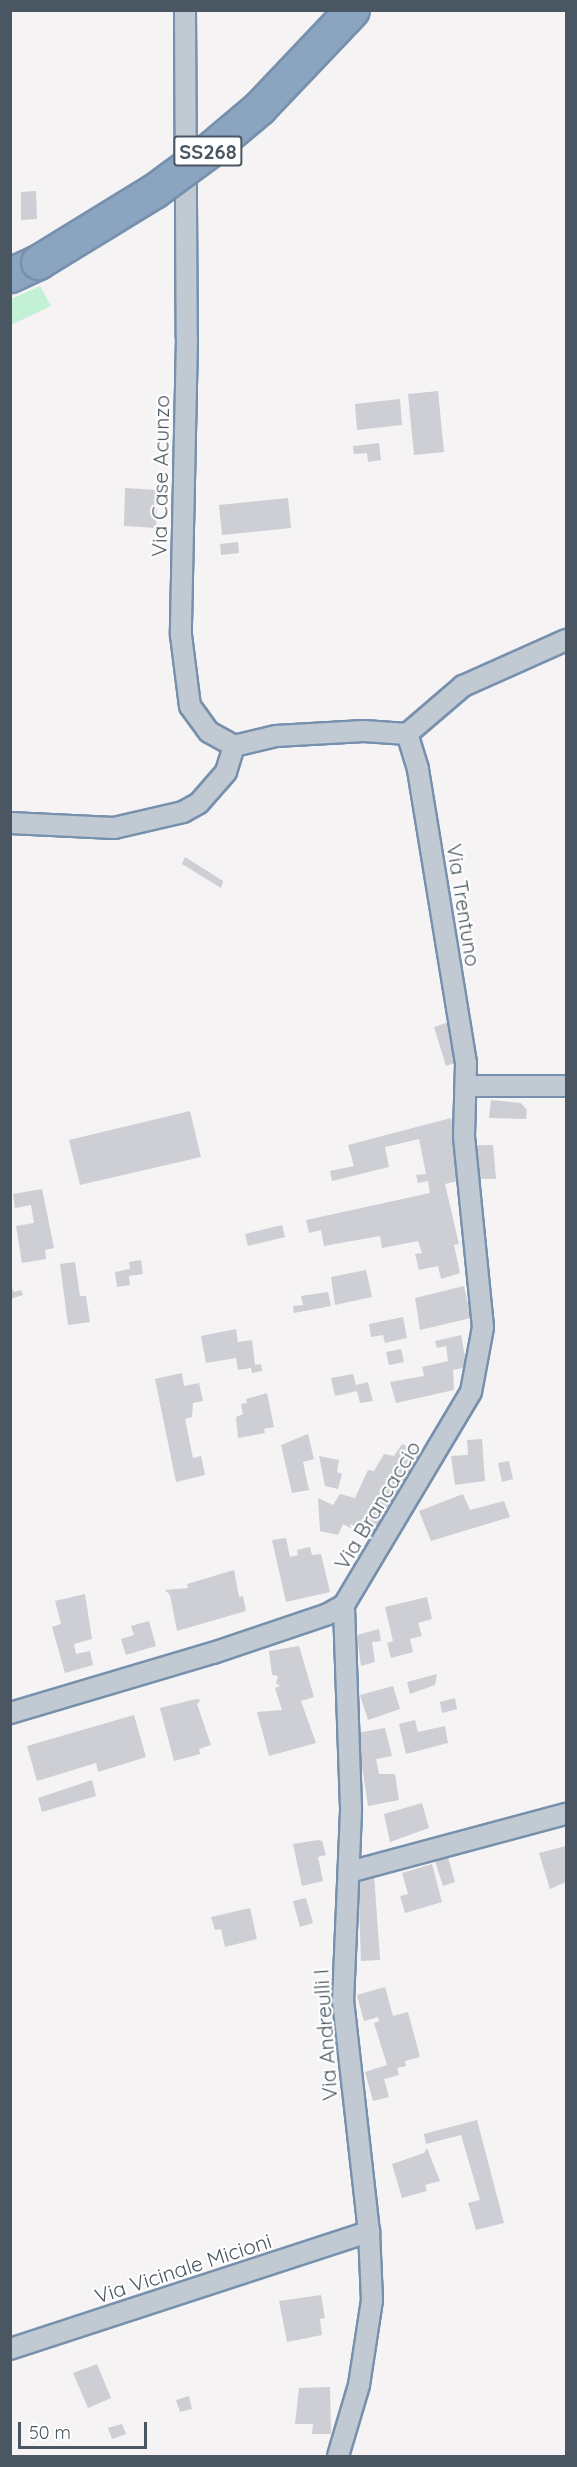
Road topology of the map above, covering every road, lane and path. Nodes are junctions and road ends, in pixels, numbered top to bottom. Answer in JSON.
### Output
{"nodes":[{"id":1,"x":185,"y":10,"type":"edge"},
{"id":2,"x":352,"y":10,"type":"edge"},
{"id":3,"x":24,"y":268,"type":"edge"},
{"id":4,"x":567,"y":640,"type":"edge"},
{"id":5,"x":407,"y":734,"type":"junction"},
{"id":6,"x":234,"y":746,"type":"junction"},
{"id":7,"x":10,"y":823,"type":"edge"},
{"id":8,"x":466,"y":1086,"type":"junction"},
{"id":9,"x":567,"y":1086,"type":"edge"},
{"id":10,"x":344,"y":1605,"type":"junction"},
{"id":11,"x":10,"y":1713,"type":"edge"},
{"id":12,"x":567,"y":1814,"type":"edge"},
{"id":13,"x":349,"y":1872,"type":"junction"},
{"id":14,"x":369,"y":2232,"type":"junction"},
{"id":15,"x":10,"y":2349,"type":"edge"},
{"id":16,"x":338,"y":2457,"type":"edge"}],
"edges":[{"from":1,"to":6,"type":"street","name":"Via Case Acunzo"},
{"from":2,"to":3,"type":"highway","number":"SS268","bridge":true},
{"from":4,"to":5,"type":"street"},
{"from":5,"to":6,"type":"street"},
{"from":5,"to":8,"type":"street","name":"Via Trentuno"},
{"from":6,"to":7,"type":"street"},
{"from":8,"to":9,"type":"street"},
{"from":8,"to":10,"type":"street","name":"Via Brancaccio"},
{"from":10,"to":11,"type":"street","name":"Via Brancaccio"},
{"from":10,"to":13,"type":"street","name":"Via Andreulli I"},
{"from":12,"to":13,"type":"street"},
{"from":13,"to":14,"type":"street","name":"Via Andreulli I"},
{"from":14,"to":15,"type":"street","name":"Via Vicinale Micioni"},
{"from":14,"to":16,"type":"street","name":"Via Andreulli I"}]}
